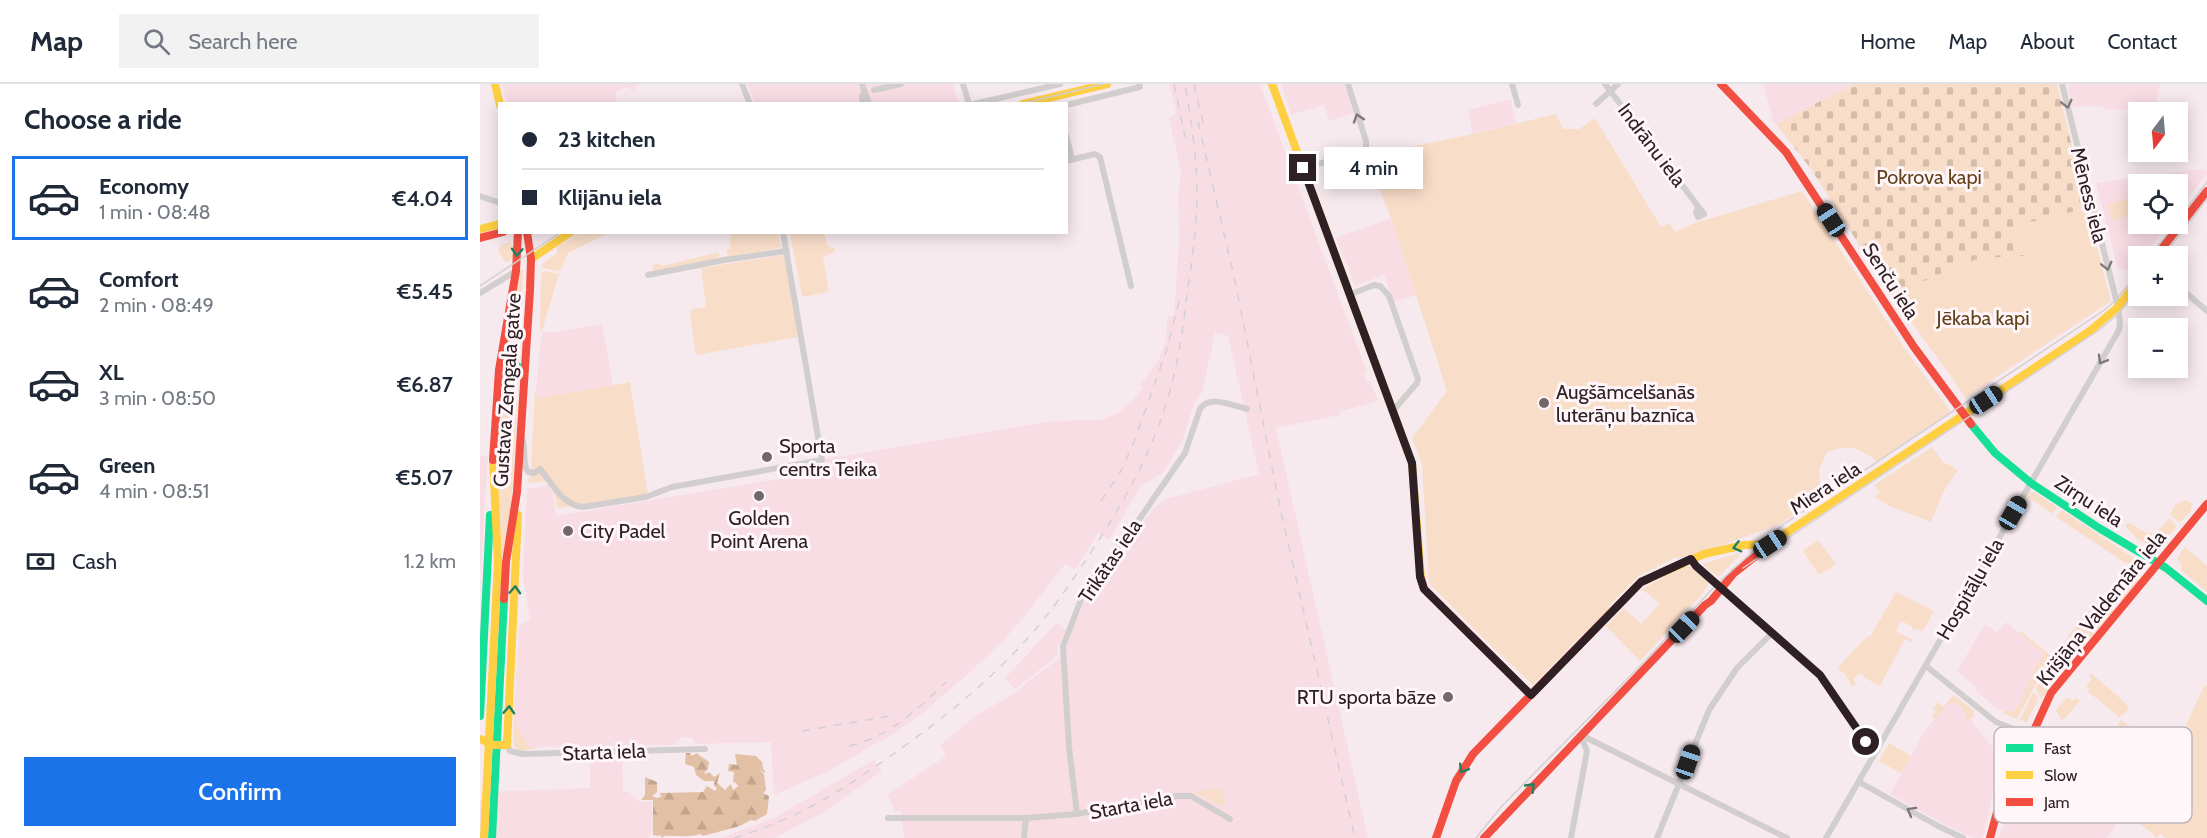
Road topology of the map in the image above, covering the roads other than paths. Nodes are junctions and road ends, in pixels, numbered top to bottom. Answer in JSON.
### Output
{"nodes":[{"id":1,"x":495,"y":84,"type":"edge"},
{"id":2,"x":742,"y":84,"type":"edge"},
{"id":3,"x":862,"y":84,"type":"edge"},
{"id":4,"x":901,"y":84,"type":"edge"},
{"id":5,"x":963,"y":84,"type":"edge"},
{"id":6,"x":1060,"y":84,"type":"edge"},
{"id":7,"x":1107,"y":84,"type":"edge"},
{"id":8,"x":1139,"y":84,"type":"edge"},
{"id":9,"x":1272,"y":84,"type":"edge"},
{"id":10,"x":1348,"y":84,"type":"edge"},
{"id":11,"x":1512,"y":84,"type":"edge"},
{"id":12,"x":1605,"y":84,"type":"edge"},
{"id":13,"x":1618,"y":84,"type":"edge"},
{"id":14,"x":1721,"y":84,"type":"edge"},
{"id":15,"x":2062,"y":84,"type":"edge"},
{"id":16,"x":874,"y":90,"type":"dead end"},
{"id":17,"x":1611,"y":91,"type":"junction"},
{"id":18,"x":864,"y":92,"type":"junction"},
{"id":19,"x":499,"y":102,"type":"edge"},
{"id":20,"x":749,"y":102,"type":"edge"},
{"id":21,"x":863,"y":102,"type":"edge"},
{"id":22,"x":867,"y":102,"type":"edge"},
{"id":23,"x":968,"y":102,"type":"edge"},
{"id":24,"x":983,"y":102,"type":"edge"},
{"id":25,"x":1031,"y":102,"type":"edge"},
{"id":26,"x":1596,"y":104,"type":"dead end"},
{"id":27,"x":1068,"y":105,"type":"edge"},
{"id":28,"x":1518,"y":105,"type":"dead end"},
{"id":29,"x":1069,"y":160,"type":"edge"},
{"id":30,"x":1303,"y":168,"type":"junction"},
{"id":31,"x":2207,"y":191,"type":"edge"},
{"id":32,"x":480,"y":196,"type":"edge"},
{"id":33,"x":498,"y":202,"type":"edge"},
{"id":34,"x":1698,"y":206,"type":"dead end"},
{"id":35,"x":498,"y":224,"type":"edge"},
{"id":36,"x":480,"y":229,"type":"edge"},
{"id":37,"x":498,"y":233,"type":"edge"},
{"id":38,"x":518,"y":234,"type":"edge"},
{"id":39,"x":527,"y":234,"type":"edge"},
{"id":40,"x":567,"y":234,"type":"edge"},
{"id":41,"x":783,"y":234,"type":"edge"},
{"id":42,"x":480,"y":238,"type":"edge"},
{"id":43,"x":2164,"y":246,"type":"edge"},
{"id":44,"x":787,"y":251,"type":"junction"},
{"id":45,"x":531,"y":259,"type":"junction"},
{"id":46,"x":516,"y":271,"type":"junction"},
{"id":47,"x":648,"y":275,"type":"dead end"},
{"id":48,"x":1131,"y":286,"type":"dead end"},
{"id":49,"x":480,"y":293,"type":"edge"},
{"id":50,"x":2128,"y":294,"type":"edge"},
{"id":51,"x":1349,"y":295,"type":"junction"},
{"id":52,"x":2188,"y":295,"type":"edge"},
{"id":53,"x":2118,"y":307,"type":"junction"},
{"id":54,"x":2207,"y":311,"type":"edge"},
{"id":55,"x":499,"y":370,"type":"junction"},
{"id":56,"x":524,"y":372,"type":"junction"},
{"id":57,"x":1247,"y":409,"type":"dead end"},
{"id":58,"x":1392,"y":412,"type":"junction"},
{"id":59,"x":1964,"y":415,"type":"junction"},
{"id":60,"x":521,"y":435,"type":"junction"},
{"id":61,"x":493,"y":469,"type":"junction"},
{"id":62,"x":2031,"y":483,"type":"junction"},
{"id":63,"x":517,"y":492,"type":"junction"},
{"id":64,"x":2207,"y":504,"type":"edge"},
{"id":65,"x":1770,"y":544,"type":"junction"},
{"id":66,"x":1691,"y":559,"type":"junction"},
{"id":67,"x":2158,"y":564,"type":"junction"},
{"id":68,"x":1722,"y":589,"type":"junction"},
{"id":69,"x":2207,"y":601,"type":"edge"},
{"id":70,"x":1773,"y":632,"type":"junction"},
{"id":71,"x":498,"y":647,"type":"junction"},
{"id":72,"x":1926,"y":666,"type":"junction"},
{"id":73,"x":481,"y":673,"type":"edge"},
{"id":74,"x":481,"y":690,"type":"edge"},
{"id":75,"x":1531,"y":695,"type":"junction"},
{"id":76,"x":480,"y":716,"type":"edge"},
{"id":77,"x":2008,"y":727,"type":"edge"},
{"id":78,"x":2035,"y":727,"type":"edge"},
{"id":79,"x":1581,"y":735,"type":"junction"},
{"id":80,"x":480,"y":739,"type":"edge"},
{"id":81,"x":507,"y":745,"type":"junction"},
{"id":82,"x":705,"y":749,"type":"dead end"},
{"id":83,"x":1876,"y":751,"type":"junction"},
{"id":84,"x":1859,"y":782,"type":"junction"},
{"id":85,"x":1680,"y":784,"type":"junction"},
{"id":86,"x":1077,"y":814,"type":"junction"},
{"id":87,"x":888,"y":818,"type":"dead end"},
{"id":88,"x":1026,"y":818,"type":"junction"},
{"id":89,"x":1230,"y":819,"type":"dead end"},
{"id":90,"x":1994,"y":823,"type":"edge"},
{"id":91,"x":484,"y":838,"type":"edge"},
{"id":92,"x":492,"y":838,"type":"edge"},
{"id":93,"x":1024,"y":838,"type":"edge"},
{"id":94,"x":1436,"y":838,"type":"edge"},
{"id":95,"x":1484,"y":838,"type":"edge"},
{"id":96,"x":1571,"y":838,"type":"edge"},
{"id":97,"x":1657,"y":838,"type":"edge"},
{"id":98,"x":1786,"y":838,"type":"edge"},
{"id":99,"x":1826,"y":838,"type":"edge"},
{"id":100,"x":1963,"y":838,"type":"edge"},
{"id":101,"x":1990,"y":838,"type":"edge"}],
"edges":[{"from":1,"to":19,"type":"main road"},
{"from":2,"to":20,"type":"street"},
{"from":3,"to":18,"type":"street"},
{"from":4,"to":16,"type":"street"},
{"from":5,"to":23,"type":"street"},
{"from":6,"to":24,"type":"street"},
{"from":7,"to":25,"type":"main road"},
{"from":8,"to":27,"type":"street"},
{"from":9,"to":30,"type":"main road"},
{"from":30,"to":10,"type":"street","one_way":true},
{"from":11,"to":28,"type":"street"},
{"from":12,"to":17,"type":"street","name":"Indrānu iela"},
{"from":13,"to":17,"type":"street"},
{"from":14,"to":59,"type":"main road","name":"Senču iela"},
{"from":15,"to":53,"type":"street","name":"Mēness iela","one_way":true},
{"from":17,"to":26,"type":"street"},
{"from":17,"to":34,"type":"street","name":"Indrānu iela"},
{"from":18,"to":21,"type":"street"},
{"from":18,"to":22,"type":"street"},
{"from":29,"to":48,"type":"street"},
{"from":30,"to":51,"type":"main road"},
{"from":31,"to":43,"type":"main road"},
{"from":32,"to":33,"type":"street"},
{"from":35,"to":36,"type":"main road"},
{"from":37,"to":42,"type":"main road"},
{"from":38,"to":46,"type":"main road","name":"Gustava Zemgala gatve","one_way":true},
{"from":39,"to":45,"type":"main road","name":"Gustava Zemgala gatve"},
{"from":40,"to":45,"type":"main road"},
{"from":41,"to":44,"type":"street"},
{"from":44,"to":47,"type":"street"},
{"from":44,"to":60,"type":"street"},
{"from":45,"to":56,"type":"main road","name":"Gustava Zemgala gatve"},
{"from":46,"to":49,"type":"street"},
{"from":46,"to":55,"type":"main road","name":"Gustava Zemgala gatve"},
{"from":50,"to":53,"type":"main road","name":"Miera iela"},
{"from":51,"to":58,"type":"main road"},
{"from":51,"to":58,"type":"street"},
{"from":52,"to":54,"type":"street"},
{"from":53,"to":59,"type":"main road","name":"Miera iela"},
{"from":53,"to":62,"type":"street","name":"Hospitāļu iela","one_way":true},
{"from":55,"to":56,"type":"main road"},
{"from":55,"to":61,"type":"main road","name":"Gustava Zemgala gatve"},
{"from":56,"to":60,"type":"main road","name":"Gustava Zemgala gatve"},
{"from":57,"to":86,"type":"street","name":"Trikātas iela"},
{"from":58,"to":75,"type":"main road"},
{"from":59,"to":62,"type":"main road","name":"Zirņu iela"},
{"from":59,"to":65,"type":"main road","name":"Miera iela"},
{"from":60,"to":63,"type":"main road","name":"Gustava Zemgala gatve"},
{"from":61,"to":71,"type":"main road","name":"Gustava Zemgala gatve"},
{"from":61,"to":73,"type":"main road"},
{"from":62,"to":67,"type":"main road","name":"Zirņu iela"},
{"from":62,"to":72,"type":"street","name":"Hospitāļu iela"},
{"from":63,"to":71,"type":"main road","name":"Gustava Zemgala gatve"},
{"from":81,"to":63,"type":"main road","one_way":true},
{"from":64,"to":67,"type":"main road","name":"Krišjāņa Valdemāra iela"},
{"from":65,"to":66,"type":"main road","one_way":true},
{"from":65,"to":68,"type":"main road","name":"Miera iela"},
{"from":66,"to":68,"type":"street"},
{"from":66,"to":75,"type":"main road"},
{"from":67,"to":69,"type":"main road","name":"Zirņu iela"},
{"from":67,"to":78,"type":"main road","name":"Krišjāņa Valdemāra iela"},
{"from":68,"to":70,"type":"street"},
{"from":68,"to":79,"type":"main road","name":"Miera iela"},
{"from":70,"to":83,"type":"street"},
{"from":70,"to":85,"type":"street"},
{"from":71,"to":91,"type":"main road","name":"Gustava Zemgala gatve"},
{"from":71,"to":92,"type":"main road","name":"Gustava Zemgala gatve"},
{"from":72,"to":77,"type":"street"},
{"from":72,"to":83,"type":"street","name":"Hospitāļu iela"},
{"from":73,"to":74,"type":"main road"},
{"from":74,"to":76,"type":"main road"},
{"from":75,"to":94,"type":"main road","one_way":true},
{"from":79,"to":85,"type":"street"},
{"from":95,"to":79,"type":"main road","name":"Miera iela","one_way":true},
{"from":79,"to":96,"type":"street"},
{"from":80,"to":81,"type":"main road"},
{"from":81,"to":82,"type":"street","name":"Starta iela"},
{"from":83,"to":84,"type":"street","name":"Hospitāļu iela"},
{"from":84,"to":99,"type":"street","name":"Hospitāļu iela"},
{"from":100,"to":84,"type":"street","one_way":true},
{"from":85,"to":97,"type":"street"},
{"from":85,"to":98,"type":"street"},
{"from":86,"to":88,"type":"street","name":"Starta iela"},
{"from":86,"to":89,"type":"street","name":"Starta iela"},
{"from":87,"to":88,"type":"street","name":"Starta iela"},
{"from":88,"to":93,"type":"street"},
{"from":90,"to":101,"type":"main road","name":"Krišjāņa Valdemāra iela"}]}
